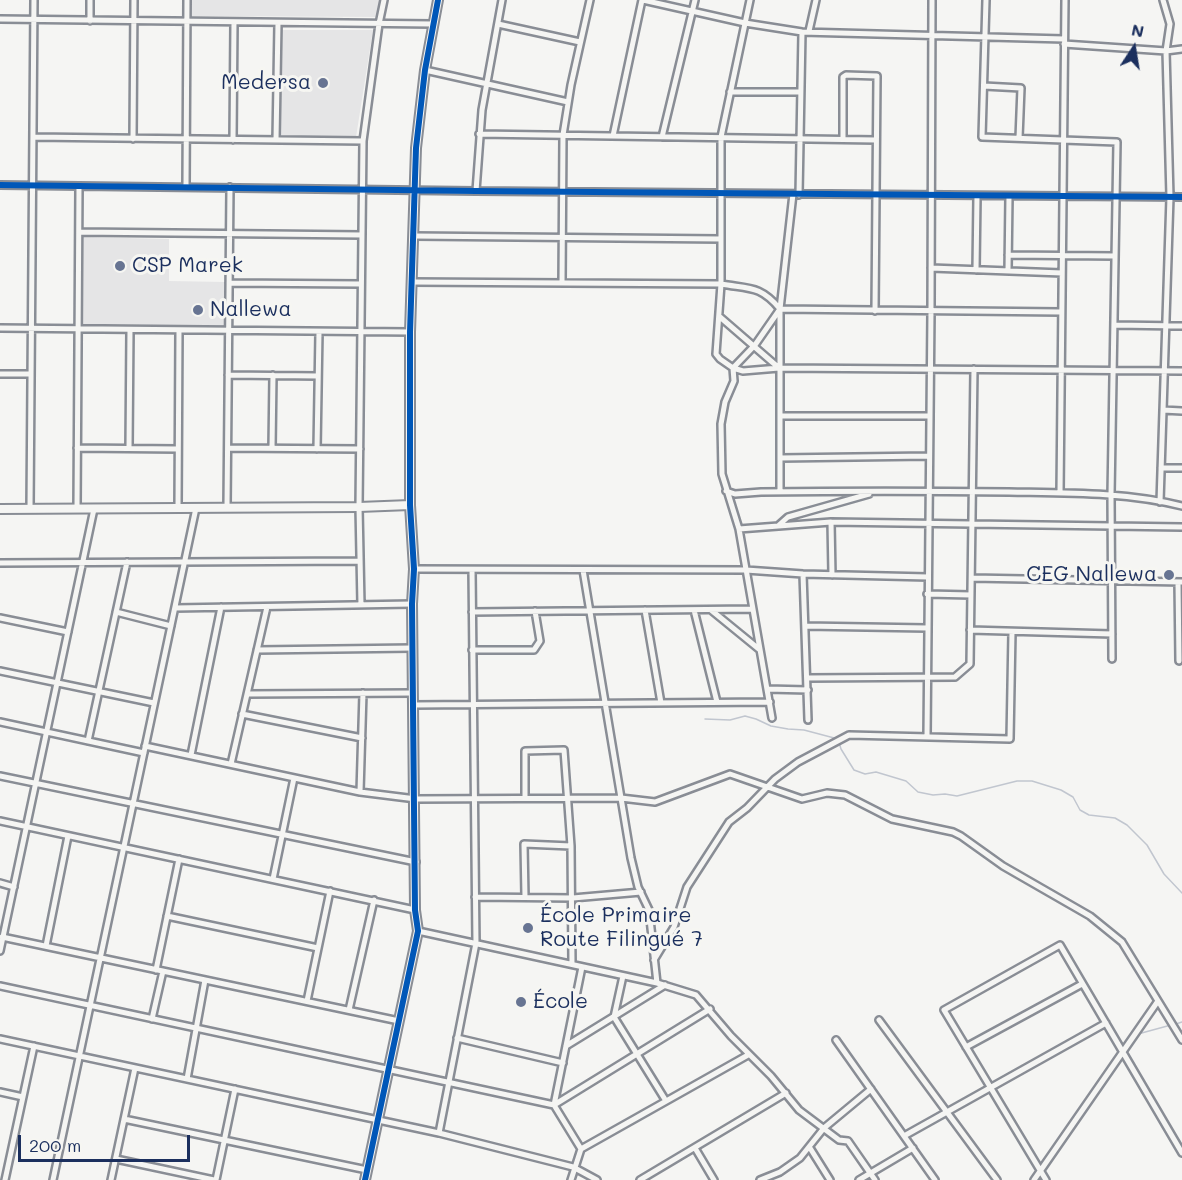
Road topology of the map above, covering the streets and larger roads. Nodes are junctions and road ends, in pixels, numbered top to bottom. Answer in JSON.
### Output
{"nodes":[{"id":1,"x":34,"y":0,"type":"edge"},
{"id":2,"x":90,"y":0,"type":"edge"},
{"id":3,"x":134,"y":0,"type":"edge"},
{"id":4,"x":187,"y":0,"type":"edge"},
{"id":5,"x":384,"y":0,"type":"edge"},
{"id":6,"x":438,"y":0,"type":"edge"},
{"id":7,"x":502,"y":0,"type":"edge"},
{"id":8,"x":590,"y":0,"type":"edge"},
{"id":9,"x":643,"y":0,"type":"edge"},
{"id":10,"x":695,"y":0,"type":"edge"},
{"id":11,"x":750,"y":0,"type":"edge"},
{"id":12,"x":816,"y":0,"type":"edge"},
{"id":13,"x":932,"y":0,"type":"edge"},
{"id":14,"x":986,"y":0,"type":"edge"},
{"id":15,"x":1065,"y":0,"type":"edge"},
{"id":16,"x":1163,"y":0,"type":"edge"},
{"id":17,"x":692,"y":11,"type":"junction"},
{"id":18,"x":0,"y":20,"type":"edge"},
{"id":19,"x":34,"y":20,"type":"junction"},
{"id":20,"x":90,"y":21,"type":"junction"},
{"id":21,"x":134,"y":21,"type":"junction"},
{"id":22,"x":187,"y":22,"type":"junction"},
{"id":23,"x":234,"y":22,"type":"junction"},
{"id":24,"x":278,"y":23,"type":"junction"},
{"id":25,"x":745,"y":23,"type":"junction"},
{"id":26,"x":379,"y":24,"type":"junction"},
{"id":27,"x":432,"y":24,"type":"junction"},
{"id":28,"x":498,"y":24,"type":"junction"},
{"id":29,"x":809,"y":31,"type":"junction"},
{"id":30,"x":802,"y":32,"type":"junction"},
{"id":31,"x":931,"y":35,"type":"junction"},
{"id":32,"x":985,"y":36,"type":"junction"},
{"id":33,"x":1064,"y":41,"type":"junction"},
{"id":34,"x":580,"y":42,"type":"junction"},
{"id":35,"x":1182,"y":49,"type":"edge"},
{"id":36,"x":1166,"y":51,"type":"junction"},
{"id":37,"x":425,"y":70,"type":"junction"},
{"id":38,"x":486,"y":84,"type":"junction"},
{"id":39,"x":984,"y":86,"type":"junction"},
{"id":40,"x":730,"y":92,"type":"junction"},
{"id":41,"x":801,"y":93,"type":"junction"},
{"id":42,"x":568,"y":102,"type":"junction"},
{"id":43,"x":479,"y":134,"type":"junction"},
{"id":44,"x":563,"y":135,"type":"junction"},
{"id":45,"x":614,"y":136,"type":"junction"},
{"id":46,"x":662,"y":136,"type":"junction"},
{"id":47,"x":721,"y":137,"type":"junction"},
{"id":48,"x":33,"y":138,"type":"junction"},
{"id":49,"x":1019,"y":138,"type":"junction"},
{"id":50,"x":133,"y":139,"type":"junction"},
{"id":51,"x":186,"y":139,"type":"junction"},
{"id":52,"x":800,"y":139,"type":"junction"},
{"id":53,"x":843,"y":139,"type":"junction"},
{"id":54,"x":233,"y":140,"type":"junction"},
{"id":55,"x":276,"y":140,"type":"junction"},
{"id":56,"x":876,"y":140,"type":"junction"},
{"id":57,"x":1062,"y":140,"type":"junction"},
{"id":58,"x":363,"y":141,"type":"junction"},
{"id":59,"x":0,"y":185,"type":"edge"},
{"id":60,"x":32,"y":185,"type":"junction"},
{"id":61,"x":79,"y":186,"type":"junction"},
{"id":62,"x":186,"y":187,"type":"junction"},
{"id":63,"x":230,"y":187,"type":"junction"},
{"id":64,"x":362,"y":189,"type":"junction"},
{"id":65,"x":416,"y":189,"type":"junction"},
{"id":66,"x":476,"y":191,"type":"junction"},
{"id":67,"x":562,"y":192,"type":"junction"},
{"id":68,"x":721,"y":194,"type":"junction"},
{"id":69,"x":796,"y":194,"type":"junction"},
{"id":70,"x":876,"y":195,"type":"junction"},
{"id":71,"x":931,"y":195,"type":"junction"},
{"id":72,"x":976,"y":196,"type":"junction"},
{"id":73,"x":1009,"y":196,"type":"junction"},
{"id":74,"x":1062,"y":196,"type":"junction"},
{"id":75,"x":1116,"y":197,"type":"junction"},
{"id":76,"x":1170,"y":197,"type":"junction"},
{"id":77,"x":1182,"y":197,"type":"edge"},
{"id":78,"x":79,"y":232,"type":"junction"},
{"id":79,"x":230,"y":234,"type":"junction"},
{"id":80,"x":362,"y":236,"type":"junction"},
{"id":81,"x":414,"y":236,"type":"junction"},
{"id":82,"x":562,"y":238,"type":"junction"},
{"id":83,"x":721,"y":239,"type":"junction"},
{"id":84,"x":1008,"y":255,"type":"junction"},
{"id":85,"x":1062,"y":255,"type":"junction"},
{"id":86,"x":1115,"y":256,"type":"junction"},
{"id":87,"x":931,"y":268,"type":"junction"},
{"id":88,"x":976,"y":270,"type":"junction"},
{"id":89,"x":1008,"y":271,"type":"junction"},
{"id":90,"x":1062,"y":273,"type":"junction"},
{"id":91,"x":412,"y":282,"type":"junction"},
{"id":92,"x":229,"y":283,"type":"junction"},
{"id":93,"x":361,"y":284,"type":"junction"},
{"id":94,"x":562,"y":284,"type":"junction"},
{"id":95,"x":721,"y":284,"type":"junction"},
{"id":96,"x":780,"y":309,"type":"junction"},
{"id":97,"x":875,"y":311,"type":"junction"},
{"id":98,"x":931,"y":311,"type":"junction"},
{"id":99,"x":1061,"y":312,"type":"junction"},
{"id":100,"x":720,"y":317,"type":"junction"},
{"id":101,"x":1114,"y":325,"type":"junction"},
{"id":102,"x":1166,"y":326,"type":"junction"},
{"id":103,"x":1182,"y":326,"type":"edge"},
{"id":104,"x":0,"y":328,"type":"edge"},
{"id":105,"x":31,"y":329,"type":"junction"},
{"id":106,"x":78,"y":329,"type":"junction"},
{"id":107,"x":130,"y":330,"type":"junction"},
{"id":108,"x":179,"y":330,"type":"junction"},
{"id":109,"x":229,"y":331,"type":"junction"},
{"id":110,"x":319,"y":332,"type":"junction"},
{"id":111,"x":361,"y":332,"type":"junction"},
{"id":112,"x":410,"y":332,"type":"junction"},
{"id":113,"x":755,"y":345,"type":"junction"},
{"id":114,"x":733,"y":368,"type":"junction"},
{"id":115,"x":779,"y":368,"type":"junction"},
{"id":116,"x":930,"y":369,"type":"junction"},
{"id":117,"x":974,"y":369,"type":"junction"},
{"id":118,"x":1061,"y":370,"type":"junction"},
{"id":119,"x":1113,"y":371,"type":"junction"},
{"id":120,"x":1164,"y":371,"type":"junction"},
{"id":121,"x":1182,"y":371,"type":"edge"},
{"id":122,"x":0,"y":374,"type":"edge"},
{"id":123,"x":31,"y":374,"type":"junction"},
{"id":124,"x":228,"y":375,"type":"junction"},
{"id":125,"x":273,"y":375,"type":"junction"},
{"id":126,"x":318,"y":376,"type":"junction"},
{"id":127,"x":1163,"y":410,"type":"junction"},
{"id":128,"x":1182,"y":411,"type":"edge"},
{"id":129,"x":780,"y":416,"type":"junction"},
{"id":130,"x":930,"y":416,"type":"junction"},
{"id":131,"x":77,"y":448,"type":"junction"},
{"id":132,"x":129,"y":448,"type":"junction"},
{"id":133,"x":228,"y":448,"type":"junction"},
{"id":134,"x":272,"y":448,"type":"junction"},
{"id":135,"x":178,"y":449,"type":"junction"},
{"id":136,"x":318,"y":449,"type":"junction"},
{"id":137,"x":360,"y":449,"type":"junction"},
{"id":138,"x":929,"y":456,"type":"junction"},
{"id":139,"x":780,"y":458,"type":"junction"},
{"id":140,"x":1161,"y":468,"type":"junction"},
{"id":141,"x":1182,"y":468,"type":"edge"},
{"id":142,"x":726,"y":491,"type":"junction"},
{"id":143,"x":929,"y":491,"type":"junction"},
{"id":144,"x":780,"y":492,"type":"junction"},
{"id":145,"x":876,"y":492,"type":"junction"},
{"id":146,"x":971,"y":492,"type":"junction"},
{"id":147,"x":1060,"y":493,"type":"junction"},
{"id":148,"x":1111,"y":495,"type":"junction"},
{"id":149,"x":1160,"y":502,"type":"junction"},
{"id":150,"x":410,"y":505,"type":"junction"},
{"id":151,"x":227,"y":507,"type":"junction"},
{"id":152,"x":359,"y":507,"type":"junction"},
{"id":153,"x":1182,"y":507,"type":"edge"},
{"id":154,"x":178,"y":508,"type":"junction"},
{"id":155,"x":196,"y":508,"type":"junction"},
{"id":156,"x":0,"y":509,"type":"edge"},
{"id":157,"x":30,"y":509,"type":"junction"},
{"id":158,"x":76,"y":509,"type":"junction"},
{"id":159,"x":94,"y":509,"type":"junction"},
{"id":160,"x":831,"y":522,"type":"junction"},
{"id":161,"x":928,"y":524,"type":"junction"},
{"id":162,"x":971,"y":525,"type":"junction"},
{"id":163,"x":777,"y":526,"type":"junction"},
{"id":164,"x":1111,"y":527,"type":"junction"},
{"id":165,"x":1182,"y":527,"type":"edge"},
{"id":166,"x":739,"y":529,"type":"junction"},
{"id":167,"x":360,"y":561,"type":"junction"},
{"id":168,"x":82,"y":562,"type":"junction"},
{"id":169,"x":126,"y":562,"type":"junction"},
{"id":170,"x":0,"y":563,"type":"edge"},
{"id":171,"x":184,"y":563,"type":"junction"},
{"id":172,"x":414,"y":569,"type":"junction"},
{"id":173,"x":472,"y":570,"type":"junction"},
{"id":174,"x":582,"y":570,"type":"junction"},
{"id":175,"x":746,"y":570,"type":"junction"},
{"id":176,"x":804,"y":574,"type":"junction"},
{"id":177,"x":832,"y":575,"type":"junction"},
{"id":178,"x":927,"y":577,"type":"junction"},
{"id":179,"x":972,"y":578,"type":"junction"},
{"id":180,"x":1111,"y":581,"type":"junction"},
{"id":181,"x":1180,"y":582,"type":"edge"},
{"id":182,"x":927,"y":594,"type":"junction"},
{"id":183,"x":971,"y":595,"type":"junction"},
{"id":184,"x":412,"y":604,"type":"junction"},
{"id":185,"x":361,"y":605,"type":"junction"},
{"id":186,"x":267,"y":606,"type":"junction"},
{"id":187,"x":221,"y":607,"type":"junction"},
{"id":188,"x":175,"y":608,"type":"junction"},
{"id":189,"x":753,"y":609,"type":"junction"},
{"id":190,"x":589,"y":610,"type":"junction"},
{"id":191,"x":645,"y":610,"type":"junction"},
{"id":192,"x":694,"y":610,"type":"junction"},
{"id":193,"x":711,"y":610,"type":"junction"},
{"id":194,"x":536,"y":611,"type":"junction"},
{"id":195,"x":116,"y":612,"type":"junction"},
{"id":196,"x":472,"y":612,"type":"junction"},
{"id":197,"x":0,"y":618,"type":"edge"},
{"id":198,"x":171,"y":626,"type":"junction"},
{"id":199,"x":805,"y":626,"type":"junction"},
{"id":200,"x":927,"y":628,"type":"junction"},
{"id":201,"x":970,"y":630,"type":"junction"},
{"id":202,"x":68,"y":632,"type":"junction"},
{"id":203,"x":1012,"y":632,"type":"junction"},
{"id":204,"x":1112,"y":634,"type":"junction"},
{"id":205,"x":1180,"y":636,"type":"edge"},
{"id":206,"x":413,"y":648,"type":"junction"},
{"id":207,"x":257,"y":650,"type":"junction"},
{"id":208,"x":472,"y":650,"type":"junction"},
{"id":209,"x":760,"y":650,"type":"junction"},
{"id":210,"x":1112,"y":659,"type":"dead end"},
{"id":211,"x":1179,"y":661,"type":"dead end"},
{"id":212,"x":0,"y":670,"type":"edge"},
{"id":213,"x":807,"y":678,"type":"junction"},
{"id":214,"x":926,"y":678,"type":"junction"},
{"id":215,"x":57,"y":683,"type":"junction"},
{"id":216,"x":767,"y":689,"type":"junction"},
{"id":217,"x":808,"y":690,"type":"junction"},
{"id":218,"x":99,"y":692,"type":"junction"},
{"id":219,"x":363,"y":693,"type":"junction"},
{"id":220,"x":413,"y":693,"type":"junction"},
{"id":221,"x":247,"y":694,"type":"junction"},
{"id":222,"x":717,"y":702,"type":"junction"},
{"id":223,"x":770,"y":702,"type":"junction"},
{"id":224,"x":154,"y":703,"type":"junction"},
{"id":225,"x":661,"y":703,"type":"junction"},
{"id":226,"x":605,"y":704,"type":"junction"},
{"id":227,"x":414,"y":705,"type":"junction"},
{"id":228,"x":473,"y":705,"type":"junction"},
{"id":229,"x":242,"y":714,"type":"junction"},
{"id":230,"x":772,"y":718,"type":"dead end"},
{"id":231,"x":808,"y":720,"type":"dead end"},
{"id":232,"x":0,"y":722,"type":"edge"},
{"id":233,"x":46,"y":732,"type":"junction"},
{"id":234,"x":927,"y":736,"type":"junction"},
{"id":235,"x":362,"y":738,"type":"junction"},
{"id":236,"x":88,"y":741,"type":"junction"},
{"id":237,"x":145,"y":746,"type":"junction"},
{"id":238,"x":144,"y":753,"type":"junction"},
{"id":239,"x":191,"y":755,"type":"junction"},
{"id":240,"x":231,"y":764,"type":"junction"},
{"id":241,"x":0,"y":776,"type":"edge"},
{"id":242,"x":294,"y":778,"type":"junction"},
{"id":243,"x":35,"y":784,"type":"junction"},
{"id":244,"x":767,"y":787,"type":"junction"},
{"id":245,"x":360,"y":792,"type":"junction"},
{"id":246,"x":525,"y":798,"type":"junction"},
{"id":247,"x":568,"y":798,"type":"junction"},
{"id":248,"x":621,"y":798,"type":"junction"},
{"id":249,"x":416,"y":799,"type":"junction"},
{"id":250,"x":474,"y":799,"type":"junction"},
{"id":251,"x":133,"y":804,"type":"junction"},
{"id":252,"x":0,"y":821,"type":"edge"},
{"id":253,"x":26,"y":827,"type":"junction"},
{"id":254,"x":282,"y":835,"type":"junction"},
{"id":255,"x":68,"y":836,"type":"junction"},
{"id":256,"x":571,"y":846,"type":"junction"},
{"id":257,"x":124,"y":848,"type":"junction"},
{"id":258,"x":179,"y":859,"type":"junction"},
{"id":259,"x":416,"y":862,"type":"junction"},
{"id":260,"x":273,"y":879,"type":"junction"},
{"id":261,"x":0,"y":884,"type":"edge"},
{"id":262,"x":14,"y":887,"type":"junction"},
{"id":263,"x":330,"y":891,"type":"junction"},
{"id":264,"x":640,"y":892,"type":"junction"},
{"id":265,"x":475,"y":897,"type":"junction"},
{"id":266,"x":525,"y":897,"type":"junction"},
{"id":267,"x":573,"y":898,"type":"junction"},
{"id":268,"x":374,"y":900,"type":"junction"},
{"id":269,"x":415,"y":910,"type":"junction"},
{"id":270,"x":167,"y":916,"type":"junction"},
{"id":271,"x":418,"y":931,"type":"junction"},
{"id":272,"x":1,"y":937,"type":"edge"},
{"id":273,"x":476,"y":943,"type":"junction"},
{"id":274,"x":46,"y":946,"type":"junction"},
{"id":275,"x":318,"y":948,"type":"junction"},
{"id":276,"x":0,"y":951,"type":"edge"},
{"id":277,"x":100,"y":958,"type":"junction"},
{"id":278,"x":654,"y":960,"type":"junction"},
{"id":279,"x":572,"y":964,"type":"junction"},
{"id":280,"x":582,"y":967,"type":"junction"},
{"id":281,"x":156,"y":970,"type":"junction"},
{"id":282,"x":163,"y":971,"type":"junction"},
{"id":283,"x":623,"y":975,"type":"junction"},
{"id":284,"x":205,"y":980,"type":"junction"},
{"id":285,"x":657,"y":983,"type":"junction"},
{"id":286,"x":1082,"y":984,"type":"junction"},
{"id":287,"x":665,"y":985,"type":"junction"},
{"id":288,"x":0,"y":986,"type":"edge"},
{"id":289,"x":1158,"y":1001,"type":"junction"},
{"id":290,"x":307,"y":1002,"type":"junction"},
{"id":291,"x":90,"y":1005,"type":"junction"},
{"id":292,"x":710,"y":1009,"type":"junction"},
{"id":293,"x":349,"y":1010,"type":"junction"},
{"id":294,"x":614,"y":1017,"type":"junction"},
{"id":295,"x":152,"y":1019,"type":"junction"},
{"id":296,"x":879,"y":1020,"type":"dead end"},
{"id":297,"x":399,"y":1021,"type":"junction"},
{"id":298,"x":1106,"y":1023,"type":"junction"},
{"id":299,"x":197,"y":1028,"type":"junction"},
{"id":300,"x":457,"y":1038,"type":"junction"},
{"id":301,"x":0,"y":1039,"type":"edge"},
{"id":302,"x":836,"y":1040,"type":"dead end"},
{"id":303,"x":1182,"y":1040,"type":"edge"},
{"id":304,"x":34,"y":1046,"type":"junction"},
{"id":305,"x":566,"y":1046,"type":"junction"},
{"id":306,"x":966,"y":1047,"type":"junction"},
{"id":307,"x":1123,"y":1052,"type":"junction"},
{"id":308,"x":637,"y":1054,"type":"junction"},
{"id":309,"x":748,"y":1055,"type":"junction"},
{"id":310,"x":80,"y":1056,"type":"junction"},
{"id":311,"x":562,"y":1063,"type":"junction"},
{"id":312,"x":135,"y":1068,"type":"junction"},
{"id":313,"x":388,"y":1069,"type":"junction"},
{"id":314,"x":187,"y":1079,"type":"junction"},
{"id":315,"x":448,"y":1082,"type":"junction"},
{"id":316,"x":991,"y":1088,"type":"junction"},
{"id":317,"x":235,"y":1089,"type":"junction"},
{"id":318,"x":871,"y":1089,"type":"junction"},
{"id":319,"x":0,"y":1092,"type":"edge"},
{"id":320,"x":786,"y":1093,"type":"junction"},
{"id":321,"x":23,"y":1097,"type":"junction"},
{"id":322,"x":666,"y":1101,"type":"junction"},
{"id":323,"x":554,"y":1105,"type":"junction"},
{"id":324,"x":947,"y":1112,"type":"junction"},
{"id":325,"x":124,"y":1119,"type":"junction"},
{"id":326,"x":378,"y":1119,"type":"junction"},
{"id":327,"x":824,"y":1128,"type":"junction"},
{"id":328,"x":438,"y":1133,"type":"junction"},
{"id":329,"x":904,"y":1136,"type":"junction"},
{"id":330,"x":224,"y":1140,"type":"junction"},
{"id":331,"x":695,"y":1148,"type":"junction"},
{"id":332,"x":810,"y":1148,"type":"junction"},
{"id":333,"x":913,"y":1148,"type":"junction"},
{"id":334,"x":580,"y":1149,"type":"junction"},
{"id":335,"x":1182,"y":1151,"type":"edge"},
{"id":336,"x":116,"y":1159,"type":"junction"},
{"id":337,"x":573,"y":1167,"type":"junction"},
{"id":338,"x":367,"y":1170,"type":"junction"},
{"id":339,"x":1041,"y":1170,"type":"junction"},
{"id":340,"x":870,"y":1173,"type":"junction"},
{"id":341,"x":5,"y":1180,"type":"edge"},
{"id":342,"x":53,"y":1180,"type":"edge"},
{"id":343,"x":111,"y":1180,"type":"edge"},
{"id":344,"x":215,"y":1180,"type":"edge"},
{"id":345,"x":365,"y":1180,"type":"edge"},
{"id":346,"x":571,"y":1180,"type":"edge"},
{"id":347,"x":597,"y":1180,"type":"edge"},
{"id":348,"x":640,"y":1180,"type":"edge"},
{"id":349,"x":714,"y":1180,"type":"edge"},
{"id":350,"x":760,"y":1180,"type":"edge"},
{"id":351,"x":830,"y":1180,"type":"edge"},
{"id":352,"x":859,"y":1180,"type":"edge"},
{"id":353,"x":875,"y":1180,"type":"edge"},
{"id":354,"x":935,"y":1180,"type":"edge"},
{"id":355,"x":997,"y":1180,"type":"edge"},
{"id":356,"x":1034,"y":1180,"type":"edge"},
{"id":357,"x":1046,"y":1180,"type":"edge"}],
"edges":[{"from":1,"to":19,"type":"street"},
{"from":2,"to":20,"type":"street"},
{"from":3,"to":21,"type":"street"},
{"from":4,"to":22,"type":"street"},
{"from":5,"to":26,"type":"street"},
{"from":6,"to":27,"type":"street"},
{"from":7,"to":28,"type":"street"},
{"from":8,"to":34,"type":"street"},
{"from":9,"to":17,"type":"street"},
{"from":9,"to":45,"type":"street"},
{"from":10,"to":17,"type":"street"},
{"from":11,"to":25,"type":"street"},
{"from":12,"to":29,"type":"street"},
{"from":13,"to":31,"type":"street"},
{"from":14,"to":32,"type":"street"},
{"from":15,"to":33,"type":"street"},
{"from":16,"to":36,"type":"street"},
{"from":17,"to":25,"type":"street"},
{"from":17,"to":46,"type":"street"},
{"from":18,"to":19,"type":"street"},
{"from":19,"to":20,"type":"street"},
{"from":19,"to":48,"type":"street"},
{"from":20,"to":21,"type":"street"},
{"from":21,"to":22,"type":"street"},
{"from":21,"to":50,"type":"street"},
{"from":22,"to":23,"type":"street"},
{"from":22,"to":51,"type":"street"},
{"from":23,"to":24,"type":"street"},
{"from":23,"to":54,"type":"street"},
{"from":24,"to":26,"type":"street"},
{"from":24,"to":55,"type":"street"},
{"from":25,"to":30,"type":"street"},
{"from":25,"to":40,"type":"street"},
{"from":26,"to":27,"type":"street"},
{"from":26,"to":58,"type":"street"},
{"from":27,"to":37,"type":"street"},
{"from":28,"to":34,"type":"street"},
{"from":28,"to":38,"type":"street"},
{"from":29,"to":30,"type":"street"},
{"from":29,"to":31,"type":"street"},
{"from":30,"to":41,"type":"street"},
{"from":31,"to":32,"type":"street"},
{"from":31,"to":71,"type":"street"},
{"from":32,"to":33,"type":"street"},
{"from":32,"to":39,"type":"street"},
{"from":33,"to":36,"type":"street"},
{"from":33,"to":57,"type":"street"},
{"from":34,"to":42,"type":"street"},
{"from":35,"to":36,"type":"street"},
{"from":36,"to":76,"type":"street"},
{"from":37,"to":38,"type":"street"},
{"from":37,"to":65,"type":"street"},
{"from":38,"to":42,"type":"street"},
{"from":38,"to":43,"type":"street"},
{"from":39,"to":49,"type":"street"},
{"from":39,"to":49,"type":"street"},
{"from":40,"to":41,"type":"street"},
{"from":40,"to":47,"type":"street"},
{"from":41,"to":52,"type":"street"},
{"from":42,"to":44,"type":"street"},
{"from":43,"to":44,"type":"street"},
{"from":43,"to":66,"type":"street"},
{"from":44,"to":45,"type":"street"},
{"from":44,"to":67,"type":"street"},
{"from":45,"to":46,"type":"street"},
{"from":46,"to":47,"type":"street"},
{"from":47,"to":52,"type":"street"},
{"from":47,"to":68,"type":"street"},
{"from":48,"to":50,"type":"street"},
{"from":48,"to":60,"type":"street"},
{"from":49,"to":57,"type":"street"},
{"from":50,"to":51,"type":"street"},
{"from":51,"to":54,"type":"street"},
{"from":51,"to":62,"type":"street"},
{"from":52,"to":53,"type":"street"},
{"from":52,"to":69,"type":"street"},
{"from":53,"to":56,"type":"street"},
{"from":53,"to":56,"type":"street"},
{"from":54,"to":55,"type":"street"},
{"from":55,"to":58,"type":"street"},
{"from":56,"to":70,"type":"street"},
{"from":57,"to":74,"type":"street"},
{"from":57,"to":75,"type":"street"},
{"from":58,"to":64,"type":"street"},
{"from":59,"to":60,"type":"street"},
{"from":60,"to":61,"type":"street"},
{"from":60,"to":105,"type":"street"},
{"from":61,"to":62,"type":"street"},
{"from":61,"to":78,"type":"street"},
{"from":62,"to":63,"type":"street"},
{"from":63,"to":64,"type":"street"},
{"from":63,"to":79,"type":"street"},
{"from":64,"to":65,"type":"street"},
{"from":64,"to":80,"type":"street"},
{"from":65,"to":66,"type":"street"},
{"from":65,"to":81,"type":"street"},
{"from":66,"to":67,"type":"street"},
{"from":67,"to":68,"type":"street"},
{"from":67,"to":82,"type":"street"},
{"from":68,"to":69,"type":"street"},
{"from":68,"to":83,"type":"street"},
{"from":69,"to":70,"type":"street"},
{"from":69,"to":96,"type":"street"},
{"from":70,"to":71,"type":"street"},
{"from":70,"to":97,"type":"street"},
{"from":71,"to":72,"type":"street"},
{"from":71,"to":87,"type":"street"},
{"from":72,"to":73,"type":"street"},
{"from":72,"to":88,"type":"street"},
{"from":73,"to":74,"type":"street"},
{"from":73,"to":84,"type":"street"},
{"from":74,"to":75,"type":"street"},
{"from":74,"to":85,"type":"street"},
{"from":75,"to":76,"type":"street"},
{"from":75,"to":86,"type":"street"},
{"from":76,"to":77,"type":"street"},
{"from":76,"to":102,"type":"street"},
{"from":78,"to":79,"type":"street"},
{"from":78,"to":106,"type":"street"},
{"from":79,"to":80,"type":"street"},
{"from":79,"to":92,"type":"street"},
{"from":80,"to":93,"type":"street"},
{"from":81,"to":82,"type":"street"},
{"from":81,"to":91,"type":"street"},
{"from":82,"to":83,"type":"street"},
{"from":82,"to":94,"type":"street"},
{"from":83,"to":95,"type":"street"},
{"from":84,"to":85,"type":"street"},
{"from":84,"to":89,"type":"street"},
{"from":85,"to":86,"type":"street"},
{"from":85,"to":90,"type":"street"},
{"from":86,"to":101,"type":"street"},
{"from":87,"to":88,"type":"street"},
{"from":87,"to":98,"type":"street"},
{"from":88,"to":89,"type":"street"},
{"from":89,"to":90,"type":"street"},
{"from":90,"to":99,"type":"street"},
{"from":91,"to":94,"type":"street"},
{"from":91,"to":112,"type":"street"},
{"from":92,"to":93,"type":"street"},
{"from":92,"to":109,"type":"street"},
{"from":93,"to":111,"type":"street"},
{"from":94,"to":95,"type":"street"},
{"from":95,"to":96,"type":"street"},
{"from":95,"to":100,"type":"street"},
{"from":96,"to":97,"type":"street"},
{"from":96,"to":113,"type":"street"},
{"from":96,"to":115,"type":"street"},
{"from":97,"to":98,"type":"street"},
{"from":98,"to":99,"type":"street"},
{"from":98,"to":116,"type":"street"},
{"from":99,"to":118,"type":"street"},
{"from":100,"to":113,"type":"street"},
{"from":100,"to":114,"type":"street"},
{"from":101,"to":102,"type":"street"},
{"from":101,"to":119,"type":"street"},
{"from":102,"to":103,"type":"street"},
{"from":102,"to":120,"type":"street"},
{"from":104,"to":105,"type":"street"},
{"from":105,"to":106,"type":"street"},
{"from":105,"to":123,"type":"street"},
{"from":106,"to":107,"type":"street"},
{"from":106,"to":131,"type":"street"},
{"from":107,"to":108,"type":"street"},
{"from":107,"to":132,"type":"street"},
{"from":108,"to":109,"type":"street"},
{"from":108,"to":135,"type":"street"},
{"from":109,"to":110,"type":"street"},
{"from":109,"to":124,"type":"street"},
{"from":110,"to":111,"type":"street"},
{"from":110,"to":126,"type":"street"},
{"from":111,"to":112,"type":"street"},
{"from":111,"to":137,"type":"street"},
{"from":112,"to":150,"type":"street"},
{"from":113,"to":114,"type":"street"},
{"from":113,"to":115,"type":"street"},
{"from":114,"to":115,"type":"street"},
{"from":114,"to":142,"type":"street"},
{"from":115,"to":116,"type":"street"},
{"from":115,"to":129,"type":"street"},
{"from":116,"to":117,"type":"street"},
{"from":116,"to":130,"type":"street"},
{"from":117,"to":118,"type":"street"},
{"from":117,"to":146,"type":"street"},
{"from":118,"to":119,"type":"street"},
{"from":118,"to":147,"type":"street"},
{"from":119,"to":120,"type":"street"},
{"from":119,"to":148,"type":"street"},
{"from":120,"to":121,"type":"street"},
{"from":120,"to":127,"type":"street"},
{"from":122,"to":123,"type":"street"},
{"from":123,"to":157,"type":"street"},
{"from":124,"to":125,"type":"street"},
{"from":124,"to":133,"type":"street"},
{"from":125,"to":126,"type":"street"},
{"from":125,"to":134,"type":"street"},
{"from":126,"to":136,"type":"street"},
{"from":127,"to":128,"type":"street"},
{"from":127,"to":140,"type":"street"},
{"from":129,"to":130,"type":"street"},
{"from":129,"to":139,"type":"street"},
{"from":130,"to":138,"type":"street"},
{"from":131,"to":132,"type":"street"},
{"from":131,"to":158,"type":"street"},
{"from":132,"to":135,"type":"street"},
{"from":133,"to":134,"type":"street"},
{"from":133,"to":151,"type":"street"},
{"from":134,"to":136,"type":"street"},
{"from":135,"to":154,"type":"street"},
{"from":136,"to":137,"type":"street"},
{"from":137,"to":152,"type":"street"},
{"from":138,"to":139,"type":"street"},
{"from":138,"to":143,"type":"street"},
{"from":139,"to":144,"type":"street"},
{"from":140,"to":141,"type":"street"},
{"from":140,"to":149,"type":"street"},
{"from":142,"to":144,"type":"street"},
{"from":142,"to":166,"type":"street"},
{"from":143,"to":145,"type":"street"},
{"from":143,"to":146,"type":"street"},
{"from":143,"to":161,"type":"street"},
{"from":144,"to":145,"type":"street"},
{"from":145,"to":163,"type":"street"},
{"from":146,"to":147,"type":"street"},
{"from":146,"to":162,"type":"street"},
{"from":147,"to":148,"type":"street"},
{"from":148,"to":149,"type":"street"},
{"from":148,"to":164,"type":"street"},
{"from":149,"to":153,"type":"street"},
{"from":150,"to":152,"type":"street"},
{"from":150,"to":172,"type":"street"},
{"from":151,"to":152,"type":"street"},
{"from":151,"to":155,"type":"street"},
{"from":152,"to":167,"type":"street"},
{"from":154,"to":155,"type":"street"},
{"from":154,"to":159,"type":"street"},
{"from":155,"to":171,"type":"street"},
{"from":156,"to":157,"type":"street"},
{"from":157,"to":158,"type":"street"},
{"from":158,"to":159,"type":"street"},
{"from":159,"to":168,"type":"street"},
{"from":160,"to":161,"type":"street"},
{"from":160,"to":163,"type":"street"},
{"from":160,"to":177,"type":"street"},
{"from":161,"to":162,"type":"street"},
{"from":161,"to":178,"type":"street"},
{"from":162,"to":164,"type":"street"},
{"from":162,"to":179,"type":"street"},
{"from":163,"to":166,"type":"street"},
{"from":164,"to":165,"type":"street"},
{"from":164,"to":180,"type":"street"},
{"from":166,"to":175,"type":"street"},
{"from":167,"to":171,"type":"street"},
{"from":167,"to":185,"type":"street"},
{"from":168,"to":169,"type":"street"},
{"from":168,"to":170,"type":"street"},
{"from":168,"to":202,"type":"street"},
{"from":169,"to":171,"type":"street"},
{"from":169,"to":195,"type":"street"},
{"from":171,"to":188,"type":"street"},
{"from":172,"to":173,"type":"street"},
{"from":172,"to":184,"type":"street"},
{"from":173,"to":174,"type":"street"},
{"from":173,"to":196,"type":"street"},
{"from":174,"to":175,"type":"street"},
{"from":174,"to":190,"type":"street"},
{"from":175,"to":176,"type":"street"},
{"from":175,"to":189,"type":"street"},
{"from":176,"to":177,"type":"street"},
{"from":176,"to":199,"type":"street"},
{"from":177,"to":178,"type":"street"},
{"from":178,"to":182,"type":"street"},
{"from":179,"to":180,"type":"street"},
{"from":179,"to":183,"type":"street"},
{"from":180,"to":181,"type":"street"},
{"from":180,"to":204,"type":"street"},
{"from":181,"to":205,"type":"street"},
{"from":182,"to":183,"type":"street"},
{"from":182,"to":200,"type":"street"},
{"from":183,"to":201,"type":"street"},
{"from":184,"to":185,"type":"street"},
{"from":184,"to":206,"type":"street"},
{"from":185,"to":186,"type":"street"},
{"from":186,"to":187,"type":"street"},
{"from":186,"to":207,"type":"street"},
{"from":187,"to":188,"type":"street"},
{"from":187,"to":239,"type":"street"},
{"from":188,"to":198,"type":"street"},
{"from":189,"to":193,"type":"street"},
{"from":189,"to":209,"type":"street"},
{"from":190,"to":191,"type":"street"},
{"from":190,"to":194,"type":"street"},
{"from":190,"to":226,"type":"street"},
{"from":191,"to":192,"type":"street"},
{"from":191,"to":225,"type":"street"},
{"from":192,"to":193,"type":"street"},
{"from":192,"to":222,"type":"street"},
{"from":193,"to":209,"type":"street"},
{"from":194,"to":196,"type":"street"},
{"from":194,"to":208,"type":"street"},
{"from":195,"to":198,"type":"street"},
{"from":195,"to":218,"type":"street"},
{"from":196,"to":208,"type":"street"},
{"from":197,"to":202,"type":"street"},
{"from":198,"to":224,"type":"street"},
{"from":199,"to":200,"type":"street"},
{"from":199,"to":213,"type":"street"},
{"from":200,"to":214,"type":"street"},
{"from":201,"to":203,"type":"street"},
{"from":201,"to":214,"type":"street"},
{"from":202,"to":215,"type":"street"},
{"from":203,"to":204,"type":"street"},
{"from":203,"to":234,"type":"street"},
{"from":204,"to":210,"type":"street"},
{"from":205,"to":211,"type":"street"},
{"from":206,"to":207,"type":"street"},
{"from":206,"to":220,"type":"street"},
{"from":207,"to":221,"type":"street"},
{"from":208,"to":228,"type":"street"},
{"from":209,"to":216,"type":"street"},
{"from":212,"to":215,"type":"street"},
{"from":213,"to":214,"type":"street"},
{"from":213,"to":217,"type":"street"},
{"from":214,"to":234,"type":"street"},
{"from":215,"to":218,"type":"street"},
{"from":215,"to":233,"type":"street"},
{"from":216,"to":217,"type":"street"},
{"from":216,"to":223,"type":"street"},
{"from":217,"to":231,"type":"street"},
{"from":218,"to":224,"type":"street"},
{"from":218,"to":236,"type":"street"},
{"from":219,"to":220,"type":"street"},
{"from":219,"to":221,"type":"street"},
{"from":219,"to":235,"type":"street"},
{"from":220,"to":227,"type":"street"},
{"from":221,"to":229,"type":"street"},
{"from":222,"to":223,"type":"street"},
{"from":222,"to":225,"type":"street"},
{"from":223,"to":230,"type":"street"},
{"from":224,"to":237,"type":"street"},
{"from":225,"to":226,"type":"street"},
{"from":226,"to":228,"type":"street"},
{"from":226,"to":248,"type":"street"},
{"from":227,"to":228,"type":"street"},
{"from":227,"to":249,"type":"street"},
{"from":228,"to":250,"type":"street"},
{"from":229,"to":235,"type":"street"},
{"from":229,"to":240,"type":"street"},
{"from":232,"to":233,"type":"street"},
{"from":233,"to":236,"type":"street"},
{"from":233,"to":243,"type":"street"},
{"from":234,"to":244,"type":"street"},
{"from":235,"to":245,"type":"street"},
{"from":236,"to":238,"type":"street"},
{"from":237,"to":238,"type":"street"},
{"from":237,"to":239,"type":"street"},
{"from":238,"to":251,"type":"street"},
{"from":239,"to":240,"type":"street"},
{"from":240,"to":242,"type":"street"},
{"from":241,"to":243,"type":"street"},
{"from":242,"to":245,"type":"street"},
{"from":242,"to":254,"type":"street"},
{"from":243,"to":251,"type":"street"},
{"from":243,"to":253,"type":"street"},
{"from":244,"to":248,"type":"street"},
{"from":244,"to":278,"type":"street"},
{"from":244,"to":289,"type":"street"},
{"from":245,"to":249,"type":"street"},
{"from":246,"to":247,"type":"street"},
{"from":246,"to":247,"type":"street"},
{"from":246,"to":250,"type":"street"},
{"from":247,"to":248,"type":"street"},
{"from":247,"to":256,"type":"street"},
{"from":248,"to":264,"type":"street"},
{"from":249,"to":250,"type":"street"},
{"from":249,"to":259,"type":"street"},
{"from":250,"to":265,"type":"street"},
{"from":251,"to":254,"type":"street"},
{"from":251,"to":257,"type":"street"},
{"from":252,"to":253,"type":"street"},
{"from":253,"to":255,"type":"street"},
{"from":253,"to":262,"type":"street"},
{"from":254,"to":259,"type":"street"},
{"from":254,"to":260,"type":"street"},
{"from":255,"to":257,"type":"street"},
{"from":255,"to":274,"type":"street"},
{"from":256,"to":266,"type":"street"},
{"from":256,"to":267,"type":"street"},
{"from":257,"to":258,"type":"street"},
{"from":257,"to":277,"type":"street"},
{"from":258,"to":260,"type":"street"},
{"from":258,"to":270,"type":"street"},
{"from":259,"to":269,"type":"street"},
{"from":260,"to":263,"type":"street"},
{"from":261,"to":262,"type":"street"},
{"from":262,"to":272,"type":"street"},
{"from":263,"to":268,"type":"street"},
{"from":263,"to":275,"type":"street"},
{"from":264,"to":267,"type":"street"},
{"from":264,"to":278,"type":"street"},
{"from":265,"to":266,"type":"street"},
{"from":265,"to":273,"type":"street"},
{"from":266,"to":267,"type":"street"},
{"from":267,"to":279,"type":"street"},
{"from":268,"to":269,"type":"street"},
{"from":268,"to":293,"type":"street"},
{"from":269,"to":271,"type":"street"},
{"from":270,"to":275,"type":"street"},
{"from":270,"to":281,"type":"street"},
{"from":271,"to":273,"type":"street"},
{"from":271,"to":297,"type":"street"},
{"from":272,"to":274,"type":"street"},
{"from":272,"to":276,"type":"street"},
{"from":273,"to":279,"type":"street"},
{"from":273,"to":300,"type":"street"},
{"from":274,"to":277,"type":"street"},
{"from":275,"to":290,"type":"street"},
{"from":277,"to":281,"type":"street"},
{"from":277,"to":291,"type":"street"},
{"from":278,"to":285,"type":"street"},
{"from":279,"to":280,"type":"street"},
{"from":280,"to":283,"type":"street"},
{"from":280,"to":305,"type":"street"},
{"from":281,"to":282,"type":"street"},
{"from":282,"to":284,"type":"street"},
{"from":282,"to":295,"type":"street"},
{"from":283,"to":285,"type":"street"},
{"from":283,"to":294,"type":"street"},
{"from":284,"to":290,"type":"street"},
{"from":284,"to":299,"type":"street"},
{"from":285,"to":287,"type":"street"},
{"from":286,"to":298,"type":"street"},
{"from":286,"to":306,"type":"street"},
{"from":286,"to":306,"type":"street"},
{"from":287,"to":292,"type":"street"},
{"from":287,"to":294,"type":"street"},
{"from":288,"to":291,"type":"street"},
{"from":289,"to":303,"type":"street"},
{"from":289,"to":307,"type":"street"},
{"from":290,"to":293,"type":"street"},
{"from":291,"to":295,"type":"street"},
{"from":291,"to":310,"type":"street"},
{"from":292,"to":308,"type":"street"},
{"from":292,"to":309,"type":"street"},
{"from":293,"to":297,"type":"street"},
{"from":294,"to":305,"type":"street"},
{"from":294,"to":308,"type":"street"},
{"from":295,"to":299,"type":"street"},
{"from":296,"to":324,"type":"street"},
{"from":297,"to":313,"type":"street"},
{"from":298,"to":307,"type":"street"},
{"from":298,"to":316,"type":"street"},
{"from":299,"to":313,"type":"street"},
{"from":299,"to":314,"type":"street"},
{"from":300,"to":311,"type":"street"},
{"from":300,"to":315,"type":"street"},
{"from":301,"to":304,"type":"street"},
{"from":302,"to":318,"type":"street"},
{"from":304,"to":310,"type":"street"},
{"from":304,"to":321,"type":"street"},
{"from":305,"to":311,"type":"street"},
{"from":306,"to":316,"type":"street"},
{"from":307,"to":335,"type":"street"},
{"from":307,"to":339,"type":"street"},
{"from":308,"to":322,"type":"street"},
{"from":308,"to":323,"type":"street"},
{"from":309,"to":320,"type":"street"},
{"from":309,"to":322,"type":"street"},
{"from":310,"to":312,"type":"street"},
{"from":310,"to":342,"type":"street"},
{"from":311,"to":323,"type":"street"},
{"from":312,"to":314,"type":"street"},
{"from":312,"to":325,"type":"street"},
{"from":313,"to":315,"type":"street"},
{"from":313,"to":326,"type":"street"},
{"from":314,"to":317,"type":"street"},
{"from":315,"to":323,"type":"street"},
{"from":315,"to":328,"type":"street"},
{"from":316,"to":324,"type":"street"},
{"from":316,"to":339,"type":"street"},
{"from":317,"to":326,"type":"street"},
{"from":317,"to":330,"type":"street"},
{"from":318,"to":327,"type":"street"},
{"from":318,"to":329,"type":"street"},
{"from":319,"to":321,"type":"street"},
{"from":320,"to":327,"type":"street"},
{"from":320,"to":331,"type":"street"},
{"from":321,"to":341,"type":"street"},
{"from":322,"to":334,"type":"street"},
{"from":323,"to":334,"type":"street"},
{"from":324,"to":329,"type":"street"},
{"from":324,"to":355,"type":"street"},
{"from":325,"to":330,"type":"street"},
{"from":325,"to":336,"type":"street"},
{"from":326,"to":328,"type":"street"},
{"from":326,"to":338,"type":"street"},
{"from":327,"to":332,"type":"street"},
{"from":327,"to":340,"type":"street"},
{"from":328,"to":337,"type":"street"},
{"from":329,"to":333,"type":"street"},
{"from":330,"to":338,"type":"street"},
{"from":330,"to":344,"type":"street"},
{"from":331,"to":348,"type":"street"},
{"from":331,"to":349,"type":"street"},
{"from":332,"to":350,"type":"street"},
{"from":332,"to":351,"type":"street"},
{"from":333,"to":340,"type":"street"},
{"from":333,"to":354,"type":"street"},
{"from":334,"to":337,"type":"street"},
{"from":336,"to":343,"type":"street"},
{"from":336,"to":344,"type":"street"},
{"from":337,"to":346,"type":"street"},
{"from":337,"to":347,"type":"street"},
{"from":338,"to":345,"type":"street"},
{"from":339,"to":356,"type":"street"},
{"from":339,"to":357,"type":"street"},
{"from":340,"to":352,"type":"street"},
{"from":340,"to":353,"type":"street"}]}
